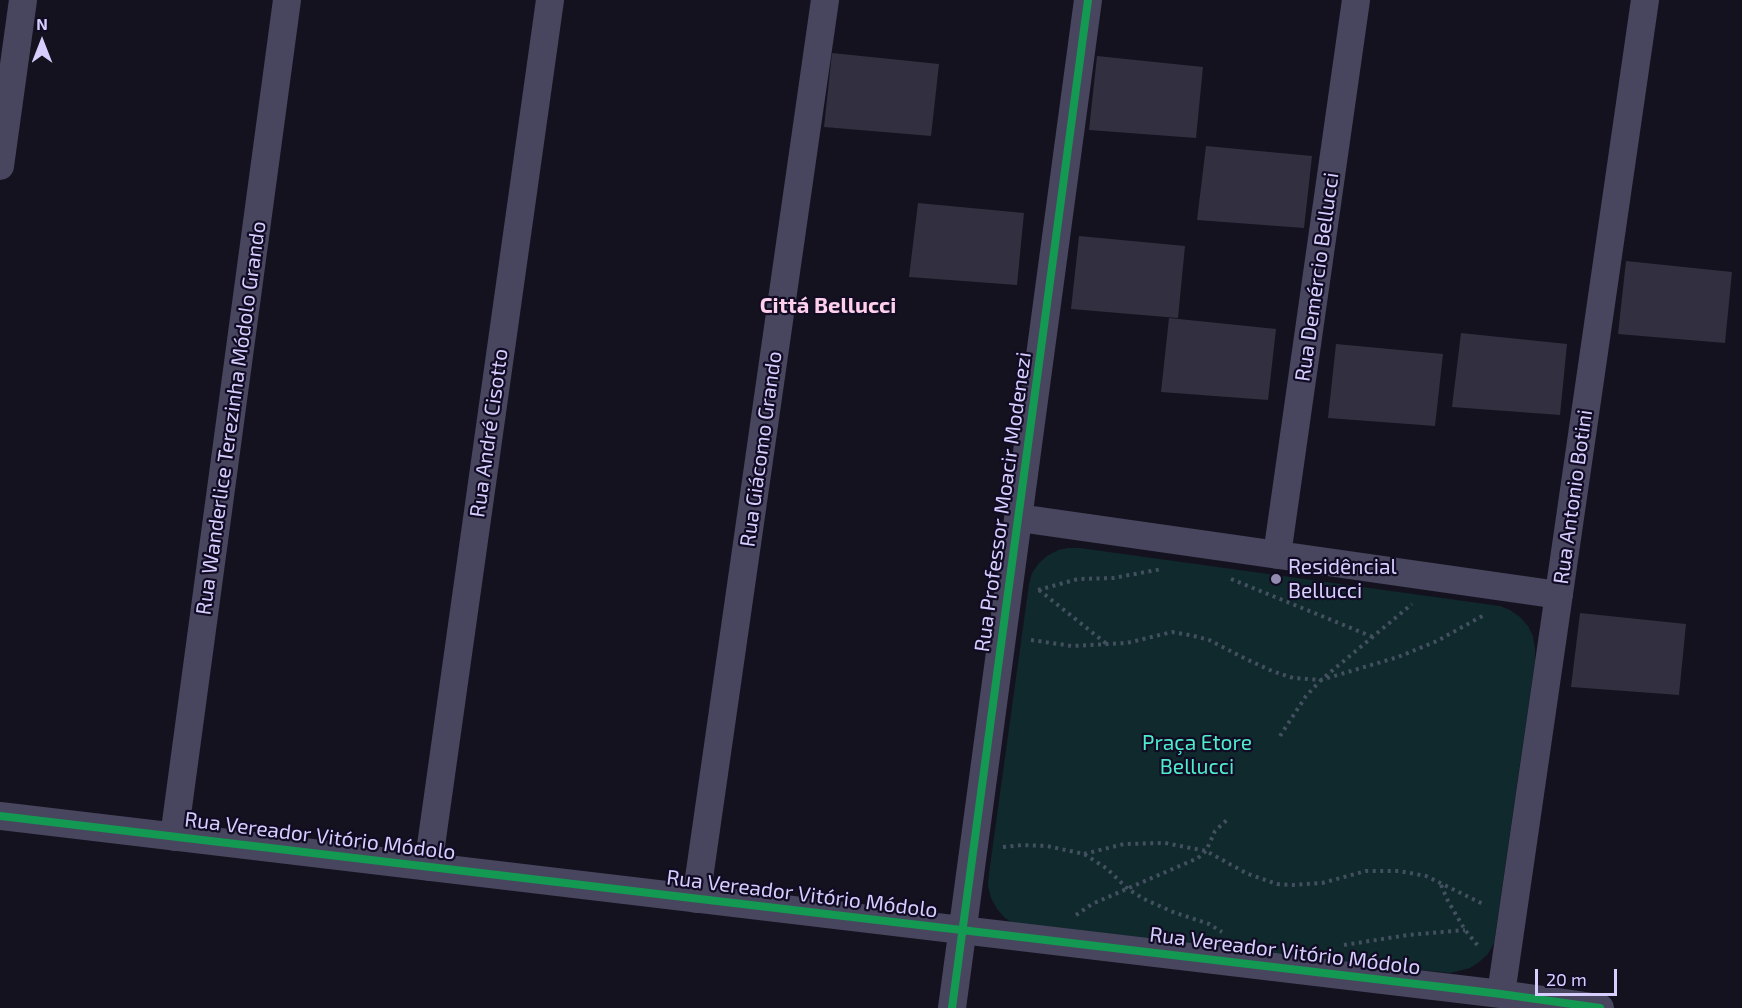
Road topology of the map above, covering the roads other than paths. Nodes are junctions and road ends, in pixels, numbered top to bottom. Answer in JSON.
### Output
{"nodes":[{"id":1,"x":23,"y":0,"type":"edge"},
{"id":2,"x":287,"y":0,"type":"edge"},
{"id":3,"x":550,"y":0,"type":"edge"},
{"id":4,"x":825,"y":0,"type":"edge"},
{"id":5,"x":1088,"y":0,"type":"edge"},
{"id":6,"x":1356,"y":0,"type":"edge"},
{"id":7,"x":1645,"y":0,"type":"edge"},
{"id":8,"x":0,"y":166,"type":"edge"},
{"id":9,"x":1019,"y":518,"type":"junction"},
{"id":10,"x":1277,"y":555,"type":"junction"},
{"id":11,"x":1559,"y":595,"type":"junction"},
{"id":12,"x":0,"y":816,"type":"edge"},
{"id":13,"x":174,"y":837,"type":"junction"},
{"id":14,"x":428,"y":867,"type":"junction"},
{"id":15,"x":696,"y":899,"type":"junction"},
{"id":16,"x":963,"y":932,"type":"junction"},
{"id":17,"x":1501,"y":994,"type":"junction"},
{"id":18,"x":952,"y":1008,"type":"edge"},
{"id":19,"x":1600,"y":1008,"type":"edge"}],
"edges":[{"from":1,"to":8,"type":"street"},
{"from":2,"to":13,"type":"street","name":"Rua Wanderlice Terezinha Módolo Grando"},
{"from":3,"to":14,"type":"street","name":"Rua André Cisotto"},
{"from":4,"to":15,"type":"street","name":"Rua Giácomo Grando"},
{"from":5,"to":9,"type":"street","name":"Rua Professor Moacir Modenezi"},
{"from":6,"to":10,"type":"street","name":"Rua Demércio Bellucci"},
{"from":7,"to":11,"type":"street","name":"Rua Antonio Botini"},
{"from":9,"to":10,"type":"street"},
{"from":9,"to":16,"type":"street","name":"Rua Professor Moacir Modenezi"},
{"from":10,"to":11,"type":"street"},
{"from":11,"to":17,"type":"street","name":"Rua Antonio Botini"},
{"from":12,"to":13,"type":"street","name":"Rua Vereador Vitório Módolo"},
{"from":13,"to":14,"type":"street","name":"Rua Vereador Vitório Módolo"},
{"from":14,"to":15,"type":"street","name":"Rua Vereador Vitório Módolo"},
{"from":15,"to":16,"type":"street","name":"Rua Vereador Vitório Módolo"},
{"from":16,"to":17,"type":"street","name":"Rua Vereador Vitório Módolo"},
{"from":16,"to":18,"type":"street","name":"Rua Professor Moacir Modenezi"},
{"from":17,"to":19,"type":"street","name":"Rua Vereador Vitório Módolo"}]}
